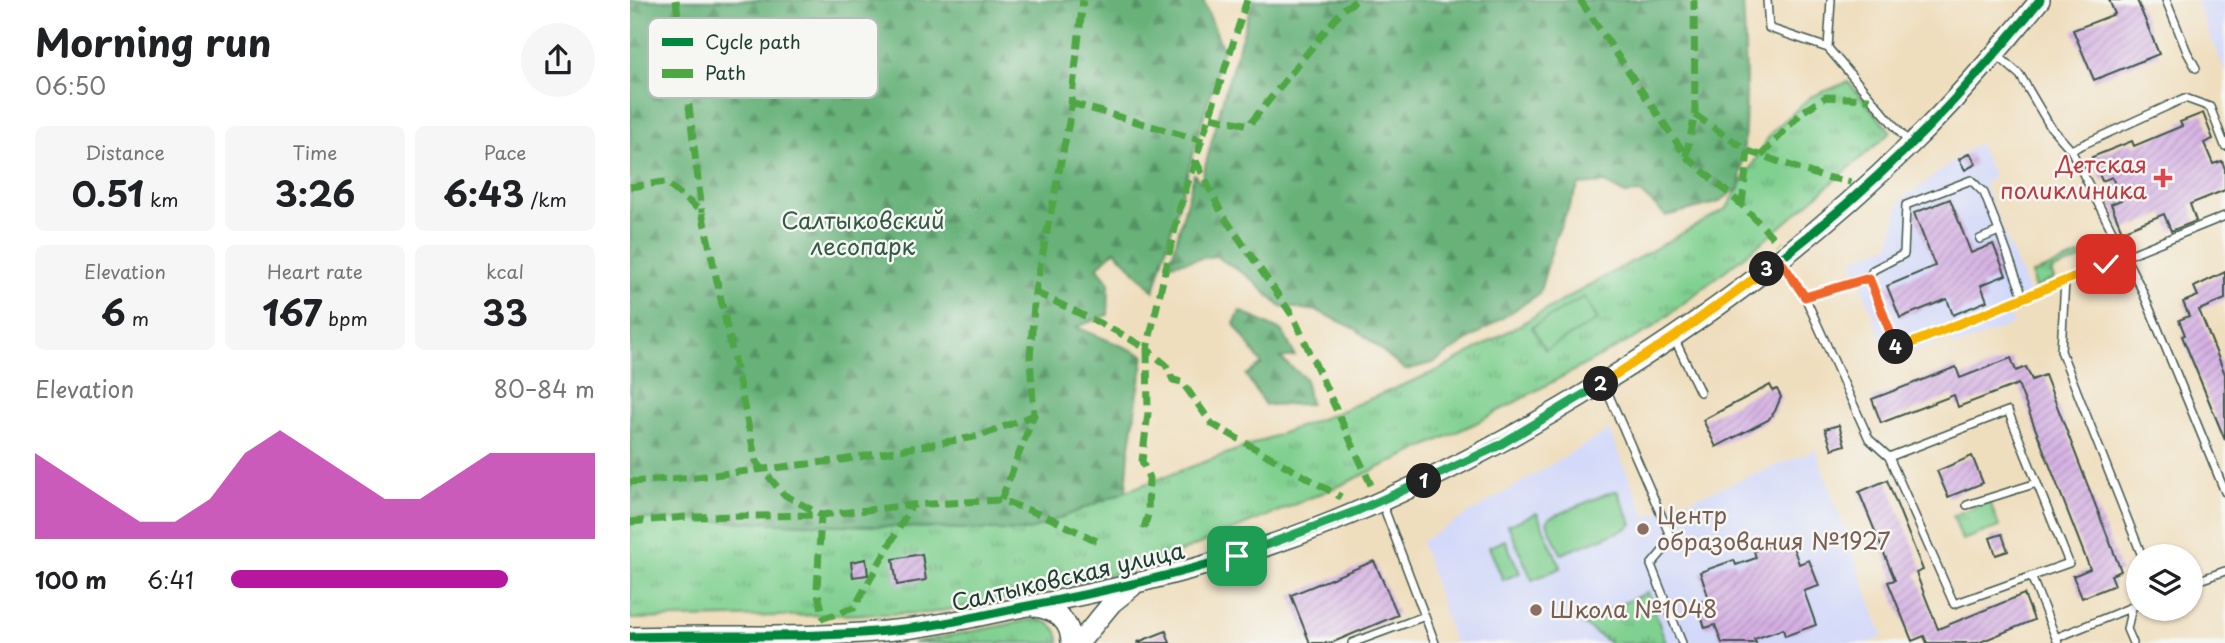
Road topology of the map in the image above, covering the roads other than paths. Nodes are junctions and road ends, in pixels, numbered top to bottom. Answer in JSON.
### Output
{"nodes":[{"id":1,"x":1767,"y":0,"type":"edge"},
{"id":2,"x":1831,"y":0,"type":"edge"},
{"id":3,"x":2040,"y":0,"type":"edge"},
{"id":4,"x":2166,"y":0,"type":"edge"},
{"id":5,"x":1828,"y":48,"type":"junction"},
{"id":6,"x":1995,"y":53,"type":"junction"},
{"id":7,"x":2196,"y":68,"type":"dead end"},
{"id":8,"x":1911,"y":145,"type":"junction"},
{"id":9,"x":2225,"y":146,"type":"edge"},
{"id":10,"x":2071,"y":150,"type":"junction"},
{"id":11,"x":2225,"y":216,"type":"edge"},
{"id":12,"x":1999,"y":232,"type":"junction"},
{"id":13,"x":1980,"y":239,"type":"dead end"},
{"id":14,"x":2126,"y":256,"type":"junction"},
{"id":15,"x":1780,"y":260,"type":"junction"},
{"id":16,"x":1869,"y":278,"type":"junction"},
{"id":17,"x":2065,"y":280,"type":"junction"},
{"id":18,"x":1805,"y":297,"type":"junction"},
{"id":19,"x":2024,"y":299,"type":"junction"},
{"id":20,"x":1674,"y":337,"type":"junction"},
{"id":21,"x":1603,"y":383,"type":"junction"},
{"id":22,"x":1700,"y":392,"type":"dead end"},
{"id":23,"x":1889,"y":457,"type":"junction"},
{"id":24,"x":2037,"y":483,"type":"junction"},
{"id":25,"x":2225,"y":492,"type":"edge"},
{"id":26,"x":1381,"y":501,"type":"junction"},
{"id":27,"x":1967,"y":505,"type":"dead end"},
{"id":28,"x":2137,"y":544,"type":"edge"},
{"id":29,"x":2225,"y":571,"type":"edge"},
{"id":30,"x":2031,"y":576,"type":"junction"},
{"id":31,"x":2203,"y":579,"type":"edge"},
{"id":32,"x":1150,"y":580,"type":"junction"},
{"id":33,"x":1028,"y":606,"type":"junction"},
{"id":34,"x":2126,"y":610,"type":"edge"},
{"id":35,"x":1425,"y":617,"type":"junction"},
{"id":36,"x":2130,"y":621,"type":"edge"},
{"id":37,"x":942,"y":624,"type":"junction"},
{"id":38,"x":825,"y":635,"type":"junction"},
{"id":39,"x":630,"y":637,"type":"edge"},
{"id":40,"x":687,"y":639,"type":"edge"},
{"id":41,"x":2057,"y":641,"type":"edge"},
{"id":42,"x":866,"y":643,"type":"edge"},
{"id":43,"x":897,"y":643,"type":"edge"},
{"id":44,"x":1071,"y":643,"type":"edge"},
{"id":45,"x":1079,"y":643,"type":"edge"},
{"id":46,"x":1352,"y":643,"type":"edge"},
{"id":47,"x":1435,"y":643,"type":"edge"},
{"id":48,"x":1682,"y":643,"type":"edge"},
{"id":49,"x":2133,"y":643,"type":"edge"}],
"edges":[{"from":1,"to":5,"type":"lane"},
{"from":2,"to":5,"type":"lane"},
{"from":3,"to":6,"type":"street","name":"Салтыковская улица"},
{"from":4,"to":7,"type":"lane"},
{"from":5,"to":8,"type":"lane"},
{"from":6,"to":8,"type":"street","name":"Салтыковская улица"},
{"from":6,"to":10,"type":"lane"},
{"from":8,"to":15,"type":"street","name":"Салтыковская улица"},
{"from":9,"to":10,"type":"lane"},
{"from":10,"to":14,"type":"lane"},
{"from":11,"to":14,"type":"lane"},
{"from":12,"to":13,"type":"lane"},
{"from":12,"to":16,"type":"lane"},
{"from":12,"to":19,"type":"lane"},
{"from":14,"to":17,"type":"lane"},
{"from":14,"to":25,"type":"lane"},
{"from":15,"to":18,"type":"lane"},
{"from":15,"to":20,"type":"street","name":"Салтыковская улица"},
{"from":16,"to":18,"type":"lane"},
{"from":16,"to":19,"type":"lane"},
{"from":17,"to":19,"type":"lane"},
{"from":17,"to":28,"type":"lane"},
{"from":18,"to":23,"type":"lane"},
{"from":20,"to":21,"type":"street","name":"Салтыковская улица"},
{"from":20,"to":22,"type":"lane"},
{"from":21,"to":26,"type":"street","name":"Салтыковская улица"},
{"from":21,"to":48,"type":"lane"},
{"from":23,"to":24,"type":"lane"},
{"from":23,"to":30,"type":"lane"},
{"from":24,"to":27,"type":"lane"},
{"from":24,"to":30,"type":"lane"},
{"from":26,"to":32,"type":"street","name":"Салтыковская улица"},
{"from":26,"to":35,"type":"lane"},
{"from":29,"to":31,"type":"lane"},
{"from":30,"to":41,"type":"lane"},
{"from":32,"to":33,"type":"street","name":"Салтыковская улица"},
{"from":32,"to":45,"type":"street"},
{"from":33,"to":37,"type":"street","name":"Салтыковская улица"},
{"from":33,"to":44,"type":"street","name":"Салтыковская улица"},
{"from":34,"to":41,"type":"lane"},
{"from":35,"to":46,"type":"lane"},
{"from":35,"to":47,"type":"lane"},
{"from":36,"to":49,"type":"lane"},
{"from":37,"to":38,"type":"street","name":"Салтыковская улица"},
{"from":37,"to":43,"type":"street"},
{"from":38,"to":40,"type":"street","name":"Салтыковская улица"},
{"from":38,"to":42,"type":"street"},
{"from":39,"to":40,"type":"street","name":"Салтыковская улица"}]}
